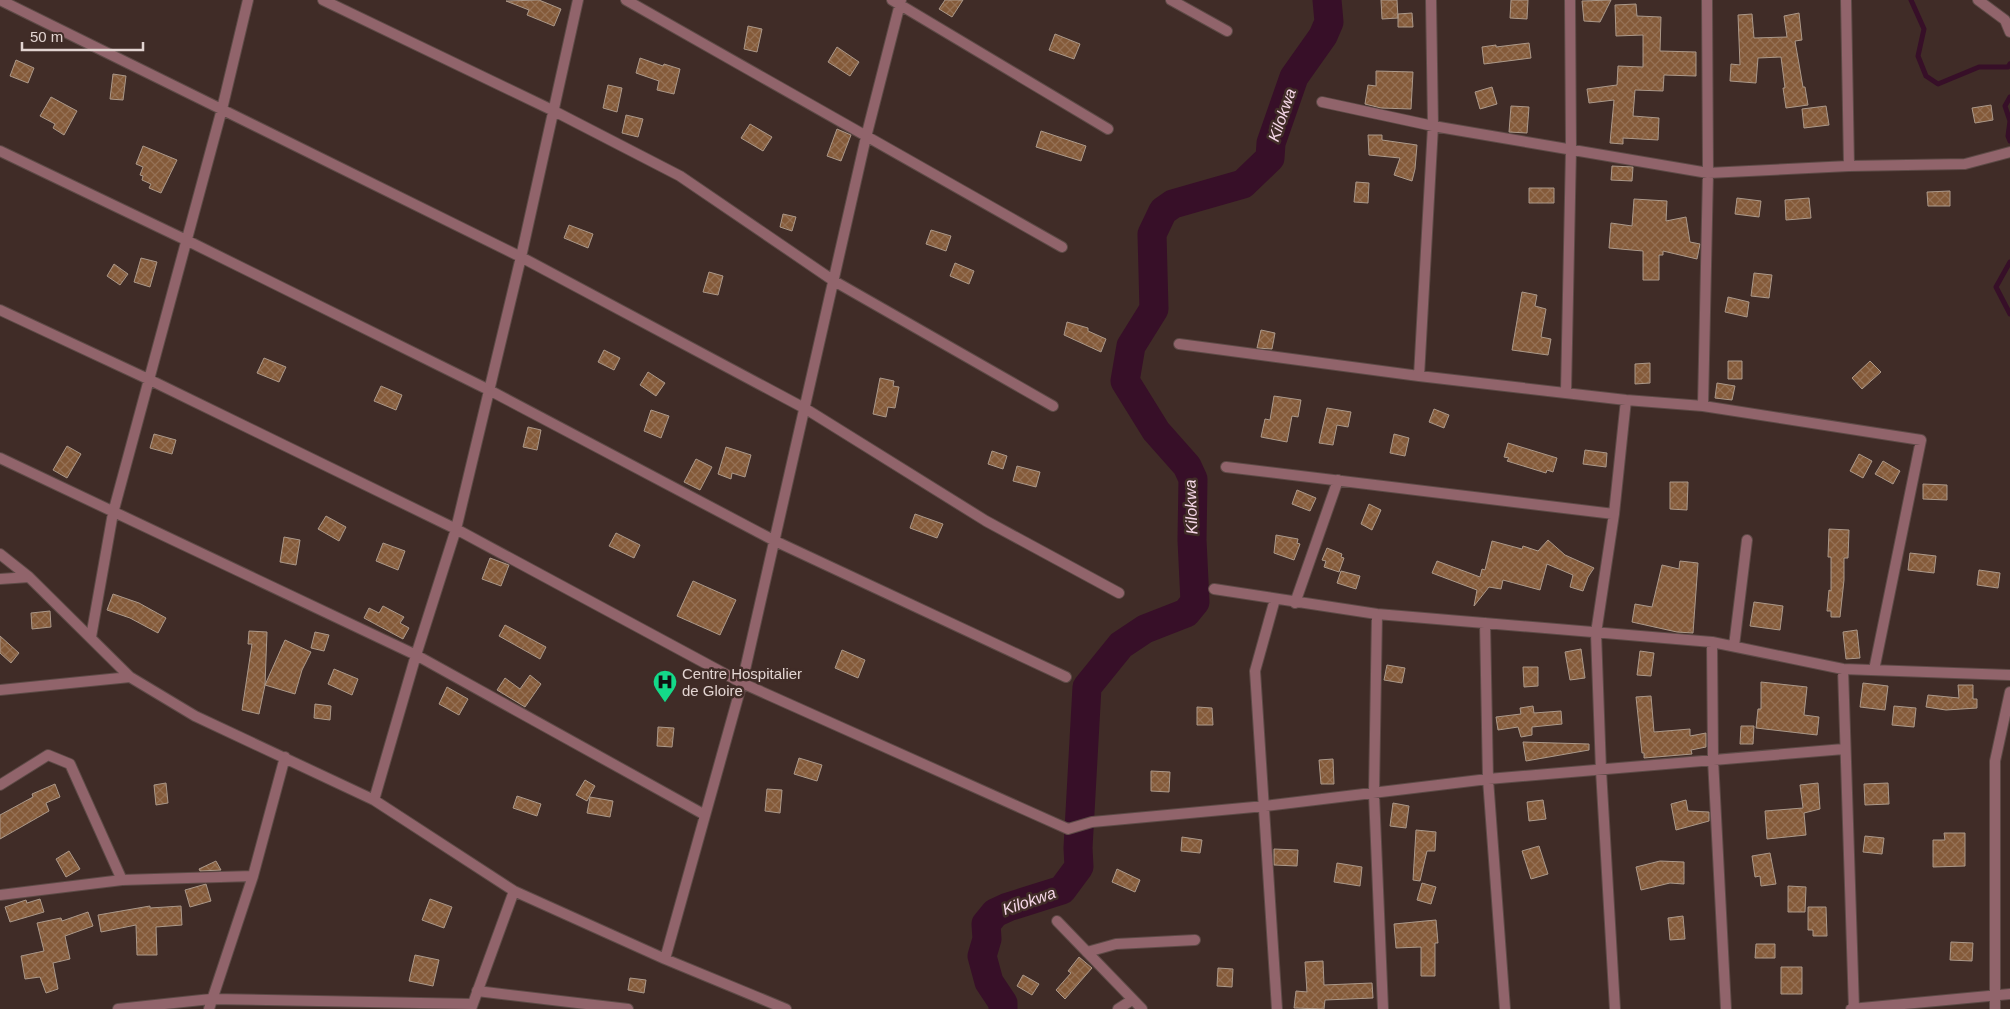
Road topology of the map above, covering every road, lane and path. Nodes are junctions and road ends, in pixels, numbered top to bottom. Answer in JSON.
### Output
{"nodes":[{"id":1,"x":0,"y":0,"type":"edge"},
{"id":2,"x":248,"y":0,"type":"edge"},
{"id":3,"x":324,"y":0,"type":"edge"},
{"id":4,"x":578,"y":0,"type":"edge"},
{"id":5,"x":626,"y":0,"type":"edge"},
{"id":6,"x":1171,"y":0,"type":"edge"},
{"id":7,"x":1431,"y":0,"type":"edge"},
{"id":8,"x":1570,"y":0,"type":"edge"},
{"id":9,"x":1707,"y":0,"type":"edge"},
{"id":10,"x":1846,"y":0,"type":"edge"},
{"id":11,"x":1978,"y":0,"type":"edge"},
{"id":12,"x":898,"y":2,"type":"edge"},
{"id":13,"x":1227,"y":31,"type":"dead end"},
{"id":14,"x":2010,"y":32,"type":"edge"},
{"id":15,"x":1322,"y":102,"type":"dead end"},
{"id":16,"x":222,"y":108,"type":"junction"},
{"id":17,"x":554,"y":111,"type":"junction"},
{"id":18,"x":1432,"y":126,"type":"junction"},
{"id":19,"x":1108,"y":129,"type":"dead end"},
{"id":20,"x":866,"y":137,"type":"junction"},
{"id":21,"x":1571,"y":149,"type":"junction"},
{"id":22,"x":0,"y":151,"type":"edge"},
{"id":23,"x":2009,"y":152,"type":"edge"},
{"id":24,"x":1849,"y":166,"type":"junction"},
{"id":25,"x":1708,"y":173,"type":"junction"},
{"id":26,"x":186,"y":240,"type":"junction"},
{"id":27,"x":1062,"y":248,"type":"dead end"},
{"id":28,"x":521,"y":257,"type":"junction"},
{"id":29,"x":834,"y":281,"type":"junction"},
{"id":30,"x":0,"y":310,"type":"edge"},
{"id":31,"x":1179,"y":344,"type":"dead end"},
{"id":32,"x":1419,"y":376,"type":"junction"},
{"id":33,"x":148,"y":380,"type":"junction"},
{"id":34,"x":489,"y":390,"type":"junction"},
{"id":35,"x":1566,"y":392,"type":"junction"},
{"id":36,"x":1626,"y":400,"type":"junction"},
{"id":37,"x":1053,"y":406,"type":"dead end"},
{"id":38,"x":1704,"y":406,"type":"junction"},
{"id":39,"x":806,"y":409,"type":"junction"},
{"id":40,"x":0,"y":458,"type":"edge"},
{"id":41,"x":1226,"y":467,"type":"dead end"},
{"id":42,"x":1338,"y":480,"type":"junction"},
{"id":43,"x":113,"y":513,"type":"junction"},
{"id":44,"x":1614,"y":514,"type":"junction"},
{"id":45,"x":456,"y":529,"type":"junction"},
{"id":46,"x":1747,"y":540,"type":"dead end"},
{"id":47,"x":775,"y":541,"type":"junction"},
{"id":48,"x":0,"y":554,"type":"edge"},
{"id":49,"x":29,"y":577,"type":"junction"},
{"id":50,"x":0,"y":579,"type":"edge"},
{"id":51,"x":1214,"y":589,"type":"dead end"},
{"id":52,"x":1119,"y":593,"type":"dead end"},
{"id":53,"x":1275,"y":600,"type":"junction"},
{"id":54,"x":1295,"y":603,"type":"junction"},
{"id":55,"x":1377,"y":614,"type":"junction"},
{"id":56,"x":1484,"y":622,"type":"junction"},
{"id":57,"x":1596,"y":633,"type":"junction"},
{"id":58,"x":91,"y":637,"type":"junction"},
{"id":59,"x":1712,"y":642,"type":"junction"},
{"id":60,"x":1734,"y":646,"type":"junction"},
{"id":61,"x":416,"y":656,"type":"junction"},
{"id":62,"x":1843,"y":669,"type":"junction"},
{"id":63,"x":1874,"y":670,"type":"junction"},
{"id":64,"x":2010,"y":675,"type":"edge"},
{"id":65,"x":130,"y":677,"type":"junction"},
{"id":66,"x":1066,"y":677,"type":"dead end"},
{"id":67,"x":742,"y":683,"type":"junction"},
{"id":68,"x":0,"y":690,"type":"edge"},
{"id":69,"x":2010,"y":692,"type":"edge"},
{"id":70,"x":1844,"y":749,"type":"junction"},
{"id":71,"x":285,"y":758,"type":"junction"},
{"id":72,"x":1713,"y":759,"type":"junction"},
{"id":73,"x":1601,"y":770,"type":"junction"},
{"id":74,"x":1488,"y":779,"type":"junction"},
{"id":75,"x":0,"y":785,"type":"edge"},
{"id":76,"x":1374,"y":794,"type":"junction"},
{"id":77,"x":374,"y":800,"type":"junction"},
{"id":78,"x":1265,"y":806,"type":"junction"},
{"id":79,"x":705,"y":815,"type":"junction"},
{"id":80,"x":253,"y":876,"type":"junction"},
{"id":81,"x":122,"y":880,"type":"junction"},
{"id":82,"x":514,"y":891,"type":"junction"},
{"id":83,"x":0,"y":895,"type":"edge"},
{"id":84,"x":1057,"y":921,"type":"dead end"},
{"id":85,"x":1195,"y":940,"type":"dead end"},
{"id":86,"x":1087,"y":952,"type":"junction"},
{"id":87,"x":664,"y":959,"type":"junction"},
{"id":88,"x":477,"y":991,"type":"junction"},
{"id":89,"x":2010,"y":994,"type":"edge"},
{"id":90,"x":1995,"y":996,"type":"junction"},
{"id":91,"x":1132,"y":1000,"type":"junction"},
{"id":92,"x":210,"y":1004,"type":"edge"},
{"id":93,"x":472,"y":1006,"type":"edge"},
{"id":94,"x":118,"y":1009,"type":"edge"},
{"id":95,"x":628,"y":1009,"type":"edge"},
{"id":96,"x":786,"y":1009,"type":"edge"},
{"id":97,"x":1118,"y":1009,"type":"edge"},
{"id":98,"x":1142,"y":1009,"type":"edge"},
{"id":99,"x":1277,"y":1009,"type":"edge"},
{"id":100,"x":1384,"y":1009,"type":"edge"},
{"id":101,"x":1506,"y":1009,"type":"edge"},
{"id":102,"x":1615,"y":1009,"type":"edge"},
{"id":103,"x":1726,"y":1009,"type":"edge"},
{"id":104,"x":1853,"y":1009,"type":"edge"},
{"id":105,"x":1995,"y":1009,"type":"edge"}],
"edges":[{"from":1,"to":16,"type":"street"},
{"from":2,"to":16,"type":"street"},
{"from":3,"to":17,"type":"street"},
{"from":4,"to":17,"type":"street"},
{"from":5,"to":20,"type":"street"},
{"from":6,"to":13,"type":"street"},
{"from":7,"to":18,"type":"street"},
{"from":8,"to":21,"type":"street"},
{"from":9,"to":25,"type":"street"},
{"from":10,"to":24,"type":"street"},
{"from":11,"to":14,"type":"street"},
{"from":12,"to":19,"type":"street"},
{"from":12,"to":20,"type":"street"},
{"from":15,"to":18,"type":"street"},
{"from":16,"to":26,"type":"street"},
{"from":16,"to":28,"type":"street"},
{"from":17,"to":28,"type":"street"},
{"from":17,"to":29,"type":"street"},
{"from":18,"to":21,"type":"street"},
{"from":18,"to":32,"type":"street"},
{"from":20,"to":27,"type":"street"},
{"from":20,"to":29,"type":"street"},
{"from":21,"to":25,"type":"street"},
{"from":21,"to":35,"type":"street"},
{"from":22,"to":26,"type":"street"},
{"from":23,"to":24,"type":"street"},
{"from":24,"to":25,"type":"street"},
{"from":25,"to":38,"type":"street"},
{"from":26,"to":33,"type":"street"},
{"from":26,"to":34,"type":"street"},
{"from":28,"to":34,"type":"street"},
{"from":28,"to":39,"type":"street"},
{"from":29,"to":37,"type":"street"},
{"from":29,"to":39,"type":"street"},
{"from":30,"to":33,"type":"street"},
{"from":31,"to":32,"type":"street"},
{"from":32,"to":35,"type":"street"},
{"from":33,"to":43,"type":"street"},
{"from":33,"to":45,"type":"street"},
{"from":34,"to":45,"type":"street"},
{"from":34,"to":47,"type":"street"},
{"from":35,"to":36,"type":"street"},
{"from":36,"to":38,"type":"street"},
{"from":36,"to":44,"type":"street"},
{"from":38,"to":63,"type":"street"},
{"from":39,"to":47,"type":"street"},
{"from":39,"to":52,"type":"street"},
{"from":40,"to":43,"type":"street"},
{"from":41,"to":42,"type":"street"},
{"from":42,"to":44,"type":"street"},
{"from":42,"to":54,"type":"street"},
{"from":43,"to":58,"type":"street"},
{"from":43,"to":61,"type":"street"},
{"from":44,"to":57,"type":"street"},
{"from":45,"to":61,"type":"street"},
{"from":45,"to":67,"type":"street"},
{"from":46,"to":60,"type":"street"},
{"from":47,"to":66,"type":"street"},
{"from":47,"to":67,"type":"street"},
{"from":48,"to":49,"type":"street"},
{"from":49,"to":50,"type":"street"},
{"from":49,"to":58,"type":"street"},
{"from":51,"to":53,"type":"street"},
{"from":53,"to":54,"type":"street"},
{"from":53,"to":78,"type":"street"},
{"from":54,"to":55,"type":"street"},
{"from":55,"to":56,"type":"street"},
{"from":55,"to":76,"type":"street"},
{"from":56,"to":57,"type":"street"},
{"from":56,"to":74,"type":"street"},
{"from":57,"to":59,"type":"street"},
{"from":57,"to":73,"type":"street"},
{"from":58,"to":65,"type":"street"},
{"from":59,"to":60,"type":"street"},
{"from":59,"to":72,"type":"street"},
{"from":60,"to":62,"type":"street"},
{"from":61,"to":77,"type":"street"},
{"from":61,"to":79,"type":"street"},
{"from":62,"to":63,"type":"street"},
{"from":62,"to":70,"type":"street"},
{"from":63,"to":64,"type":"street"},
{"from":65,"to":68,"type":"street"},
{"from":65,"to":71,"type":"street"},
{"from":67,"to":78,"type":"street"},
{"from":67,"to":79,"type":"street"},
{"from":69,"to":90,"type":"street"},
{"from":70,"to":72,"type":"street"},
{"from":70,"to":104,"type":"street"},
{"from":71,"to":77,"type":"street"},
{"from":71,"to":80,"type":"street"},
{"from":72,"to":73,"type":"street"},
{"from":72,"to":103,"type":"street"},
{"from":73,"to":74,"type":"street"},
{"from":73,"to":102,"type":"street"},
{"from":74,"to":76,"type":"street"},
{"from":74,"to":101,"type":"street"},
{"from":75,"to":81,"type":"street"},
{"from":76,"to":78,"type":"street"},
{"from":76,"to":100,"type":"street"},
{"from":77,"to":82,"type":"street"},
{"from":78,"to":99,"type":"street"},
{"from":79,"to":87,"type":"street"},
{"from":80,"to":81,"type":"street"},
{"from":80,"to":92,"type":"street"},
{"from":81,"to":83,"type":"street"},
{"from":82,"to":87,"type":"street"},
{"from":82,"to":88,"type":"street"},
{"from":84,"to":86,"type":"street"},
{"from":85,"to":86,"type":"street"},
{"from":86,"to":91,"type":"street"},
{"from":87,"to":96,"type":"street"},
{"from":88,"to":93,"type":"street"},
{"from":88,"to":95,"type":"street"},
{"from":89,"to":90,"type":"street"},
{"from":90,"to":104,"type":"street"},
{"from":90,"to":105,"type":"street"},
{"from":91,"to":97,"type":"street"},
{"from":91,"to":98,"type":"street"},
{"from":92,"to":93,"type":"street"},
{"from":92,"to":94,"type":"street"}]}
